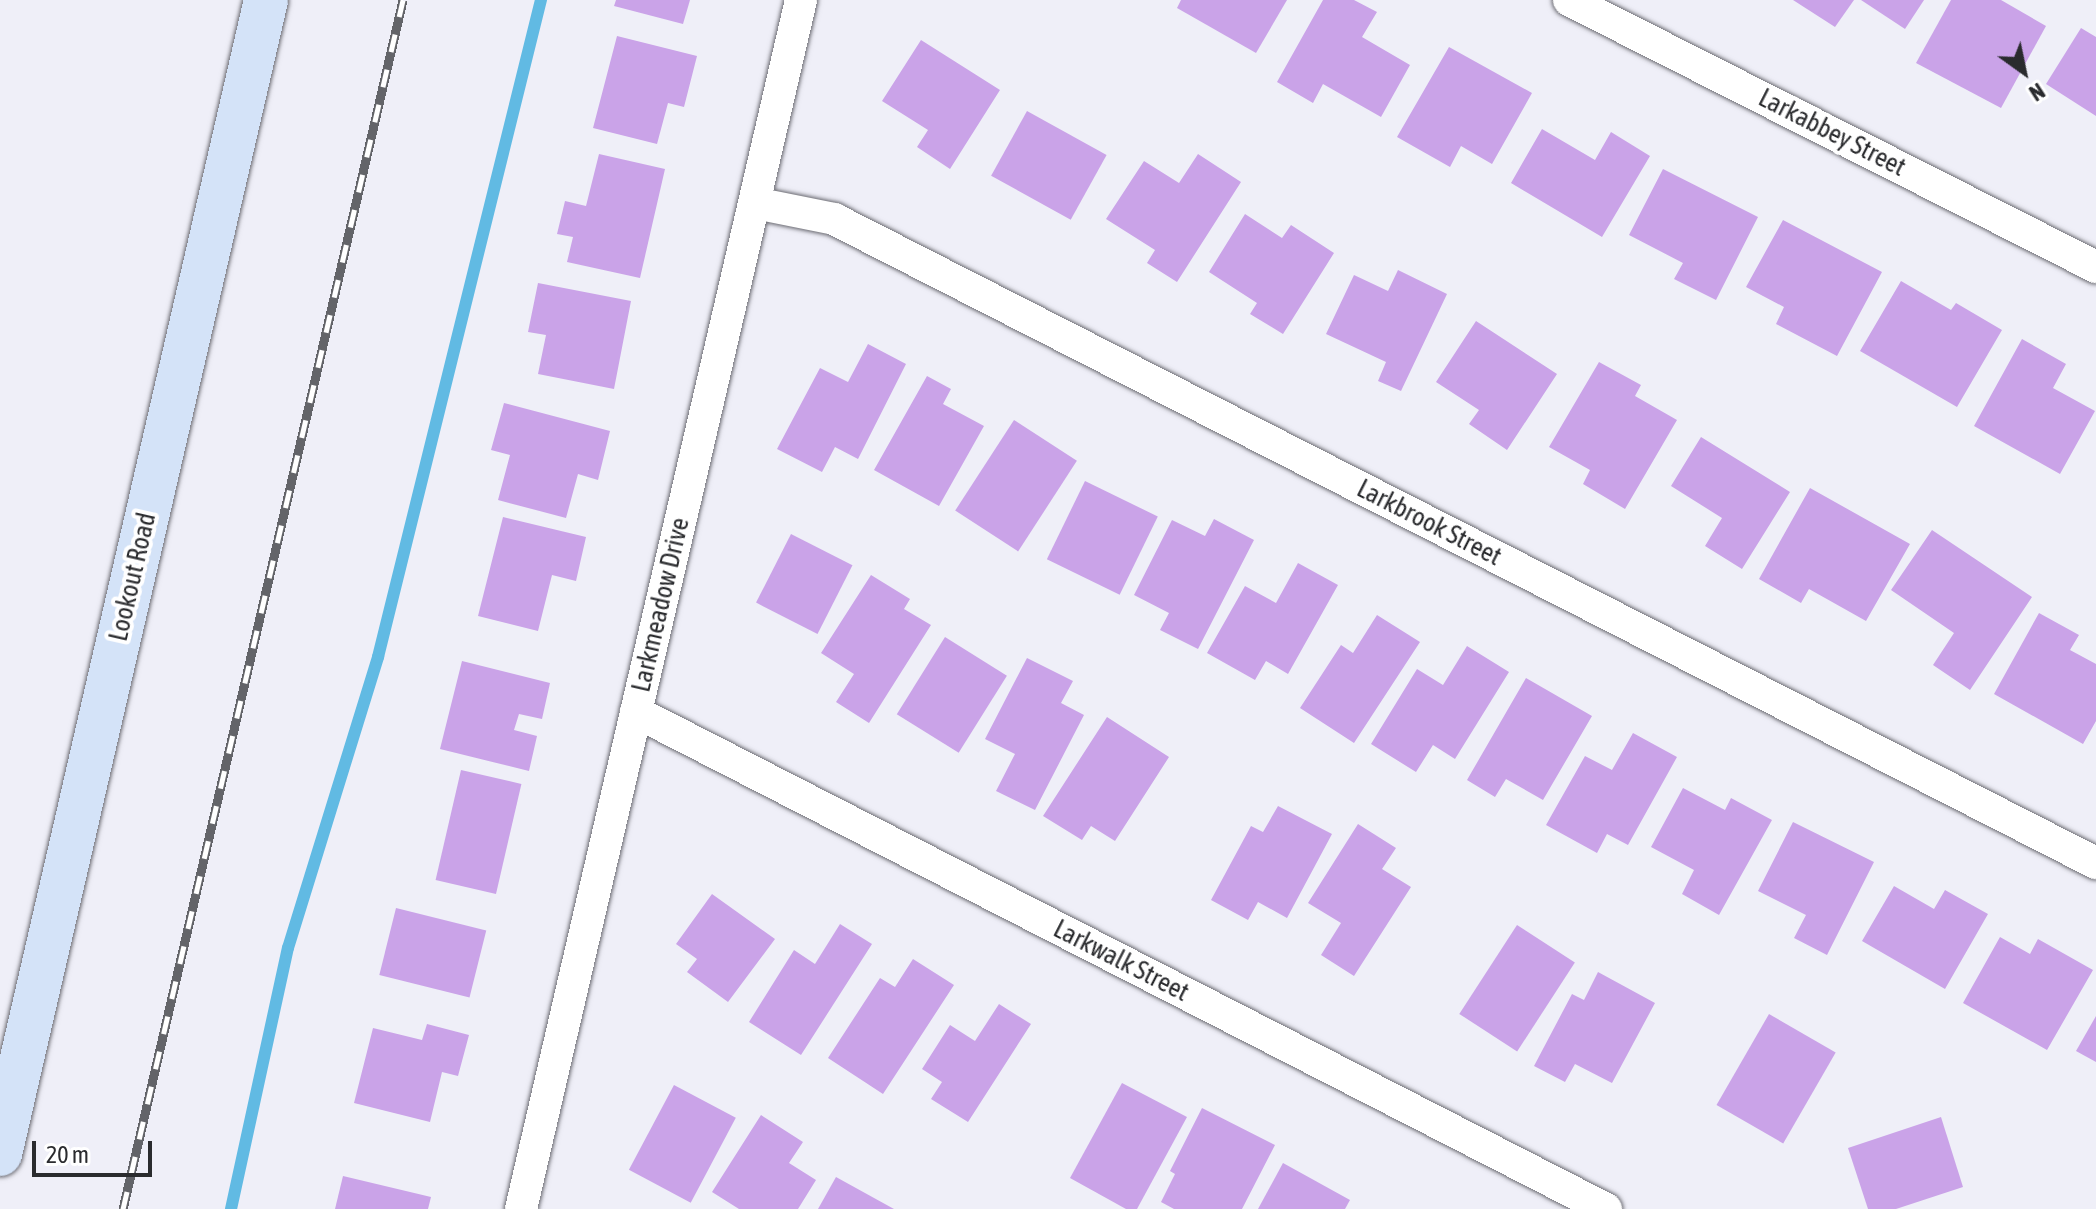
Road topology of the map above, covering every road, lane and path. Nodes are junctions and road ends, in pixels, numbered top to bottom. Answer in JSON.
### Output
{"nodes":[{"id":1,"x":266,"y":0,"type":"edge"},
{"id":2,"x":801,"y":0,"type":"edge"},
{"id":3,"x":1569,"y":0,"type":"edge"},
{"id":4,"x":755,"y":203,"type":"junction"},
{"id":5,"x":2096,"y":267,"type":"edge"},
{"id":6,"x":636,"y":712,"type":"junction"},
{"id":7,"x":2096,"y":863,"type":"edge"},
{"id":8,"x":0,"y":1154,"type":"edge"},
{"id":9,"x":521,"y":1209,"type":"edge"},
{"id":10,"x":1606,"y":1209,"type":"edge"}],
"edges":[{"from":1,"to":8,"type":"street","name":"Lookout Road"},
{"from":2,"to":4,"type":"street","name":"Larkmeadow Drive"},
{"from":3,"to":5,"type":"street","name":"Larkabbey Street"},
{"from":4,"to":6,"type":"street","name":"Larkmeadow Drive"},
{"from":4,"to":7,"type":"street","name":"Larkbrook Street"},
{"from":6,"to":9,"type":"street","name":"Larkmeadow Drive"},
{"from":6,"to":10,"type":"street","name":"Larkwalk Street"}]}
